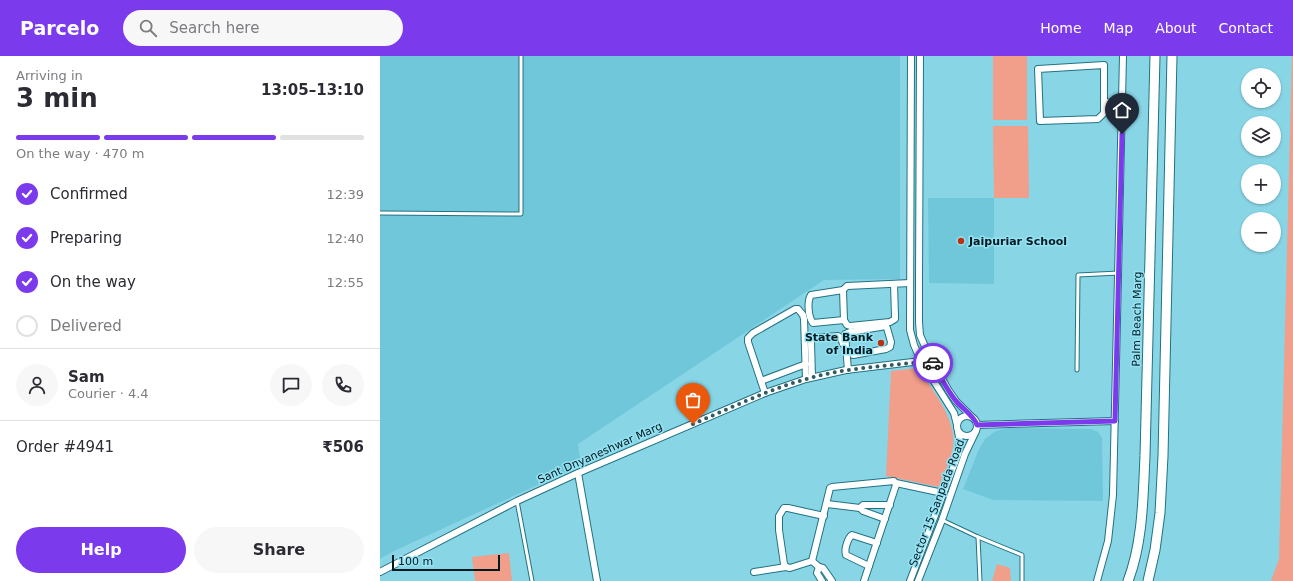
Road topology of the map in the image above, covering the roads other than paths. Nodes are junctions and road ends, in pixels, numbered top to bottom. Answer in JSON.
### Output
{"nodes":[{"id":1,"x":521,"y":56,"type":"edge"},
{"id":2,"x":911,"y":56,"type":"edge"},
{"id":3,"x":920,"y":56,"type":"edge"},
{"id":4,"x":1124,"y":56,"type":"edge"},
{"id":5,"x":1155,"y":56,"type":"edge"},
{"id":6,"x":1172,"y":56,"type":"edge"},
{"id":7,"x":1105,"y":102,"type":"junction"},
{"id":8,"x":1122,"y":104,"type":"junction"},
{"id":9,"x":380,"y":213,"type":"edge"},
{"id":10,"x":1119,"y":273,"type":"junction"},
{"id":11,"x":910,"y":283,"type":"junction"},
{"id":12,"x":894,"y":284,"type":"junction"},
{"id":13,"x":843,"y":290,"type":"junction"},
{"id":14,"x":844,"y":320,"type":"junction"},
{"id":15,"x":853,"y":355,"type":"dead end"},
{"id":16,"x":930,"y":358,"type":"junction"},
{"id":17,"x":922,"y":362,"type":"junction"},
{"id":18,"x":806,"y":364,"type":"junction"},
{"id":19,"x":847,"y":370,"type":"junction"},
{"id":20,"x":1077,"y":370,"type":"dead end"},
{"id":21,"x":787,"y":371,"type":"junction"},
{"id":22,"x":809,"y":378,"type":"junction"},
{"id":23,"x":761,"y":381,"type":"junction"},
{"id":24,"x":792,"y":383,"type":"junction"},
{"id":25,"x":765,"y":393,"type":"junction"},
{"id":26,"x":1115,"y":421,"type":"junction"},
{"id":27,"x":975,"y":425,"type":"junction"},
{"id":28,"x":958,"y":429,"type":"junction"},
{"id":29,"x":578,"y":473,"type":"junction"},
{"id":30,"x":896,"y":482,"type":"junction"},
{"id":31,"x":943,"y":493,"type":"junction"},
{"id":32,"x":517,"y":501,"type":"junction"},
{"id":33,"x":827,"y":504,"type":"junction"},
{"id":34,"x":890,"y":505,"type":"junction"},
{"id":35,"x":860,"y":508,"type":"junction"},
{"id":36,"x":824,"y":516,"type":"junction"},
{"id":37,"x":885,"y":519,"type":"junction"},
{"id":38,"x":942,"y":520,"type":"junction"},
{"id":39,"x":978,"y":537,"type":"junction"},
{"id":40,"x":877,"y":543,"type":"junction"},
{"id":41,"x":812,"y":561,"type":"junction"},
{"id":42,"x":869,"y":566,"type":"junction"},
{"id":43,"x":786,"y":567,"type":"junction"},
{"id":44,"x":819,"y":567,"type":"junction"},
{"id":45,"x":380,"y":572,"type":"edge"},
{"id":46,"x":754,"y":572,"type":"dead end"},
{"id":47,"x":532,"y":581,"type":"edge"},
{"id":48,"x":597,"y":581,"type":"edge"},
{"id":49,"x":822,"y":581,"type":"edge"},
{"id":50,"x":832,"y":581,"type":"edge"},
{"id":51,"x":864,"y":581,"type":"edge"},
{"id":52,"x":910,"y":581,"type":"edge"},
{"id":53,"x":918,"y":581,"type":"edge"},
{"id":54,"x":980,"y":581,"type":"edge"},
{"id":55,"x":1022,"y":581,"type":"edge"},
{"id":56,"x":1097,"y":581,"type":"edge"},
{"id":57,"x":1128,"y":581,"type":"edge"},
{"id":58,"x":1148,"y":581,"type":"edge"}],
"edges":[{"from":1,"to":9,"type":"lane"},
{"from":2,"to":11,"type":"street","name":"Sector 15 Sanpada Road"},
{"from":3,"to":16,"type":"street"},
{"from":4,"to":8,"type":"street"},
{"from":5,"to":57,"type":"main road","name":"Palm Beach Marg"},
{"from":6,"to":58,"type":"main road"},
{"from":7,"to":7,"type":"street"},
{"from":7,"to":8,"type":"street"},
{"from":8,"to":10,"type":"street"},
{"from":10,"to":20,"type":"lane"},
{"from":10,"to":26,"type":"street"},
{"from":11,"to":12,"type":"street"},
{"from":11,"to":17,"type":"street","name":"Sector 15 Sanpada Road"},
{"from":12,"to":13,"type":"street"},
{"from":12,"to":14,"type":"street"},
{"from":13,"to":14,"type":"street"},
{"from":13,"to":14,"type":"street"},
{"from":15,"to":19,"type":"street"},
{"from":16,"to":17,"type":"street","name":"Sant Dnyaneshwar Marg"},
{"from":16,"to":27,"type":"street"},
{"from":17,"to":19,"type":"street","name":"Sant Dnyaneshwar Marg"},
{"from":17,"to":28,"type":"street","name":"Sector 15 Sanpada Road"},
{"from":18,"to":21,"type":"street"},
{"from":18,"to":22,"type":"street"},
{"from":18,"to":23,"type":"street"},
{"from":19,"to":22,"type":"street","name":"Sant Dnyaneshwar Marg"},
{"from":19,"to":22,"type":"street"},
{"from":21,"to":23,"type":"street"},
{"from":21,"to":24,"type":"street"},
{"from":22,"to":24,"type":"street","name":"Sant Dnyaneshwar Marg"},
{"from":23,"to":25,"type":"street"},
{"from":24,"to":25,"type":"street","name":"Sant Dnyaneshwar Marg"},
{"from":25,"to":29,"type":"street","name":"Sant Dnyaneshwar Marg"},
{"from":26,"to":27,"type":"street"},
{"from":26,"to":56,"type":"street"},
{"from":27,"to":28,"type":"street"},
{"from":27,"to":28,"type":"street"},
{"from":27,"to":38,"type":"street","name":"Sector 15 Sanpada Road"},
{"from":28,"to":31,"type":"street","name":"Sector 15 Sanpada Road"},
{"from":29,"to":32,"type":"street","name":"Sant Dnyaneshwar Marg"},
{"from":29,"to":48,"type":"street"},
{"from":30,"to":31,"type":"street"},
{"from":30,"to":33,"type":"street"},
{"from":30,"to":34,"type":"street"},
{"from":31,"to":52,"type":"street","name":"Sector 15 Sanpada Road"},
{"from":32,"to":45,"type":"street","name":"Sant Dnyaneshwar Marg"},
{"from":32,"to":47,"type":"lane"},
{"from":33,"to":35,"type":"street"},
{"from":33,"to":36,"type":"street"},
{"from":34,"to":35,"type":"street"},
{"from":34,"to":37,"type":"street"},
{"from":35,"to":37,"type":"street"},
{"from":36,"to":41,"type":"street"},
{"from":36,"to":43,"type":"street"},
{"from":37,"to":40,"type":"street"},
{"from":38,"to":39,"type":"lane"},
{"from":38,"to":53,"type":"street","name":"Sector 15 Sanpada Road"},
{"from":39,"to":54,"type":"lane"},
{"from":39,"to":55,"type":"lane"},
{"from":40,"to":42,"type":"street"},
{"from":40,"to":42,"type":"street"},
{"from":41,"to":43,"type":"street"},
{"from":41,"to":44,"type":"street"},
{"from":42,"to":51,"type":"street"},
{"from":43,"to":46,"type":"street"},
{"from":44,"to":49,"type":"street"},
{"from":44,"to":50,"type":"street"}]}
